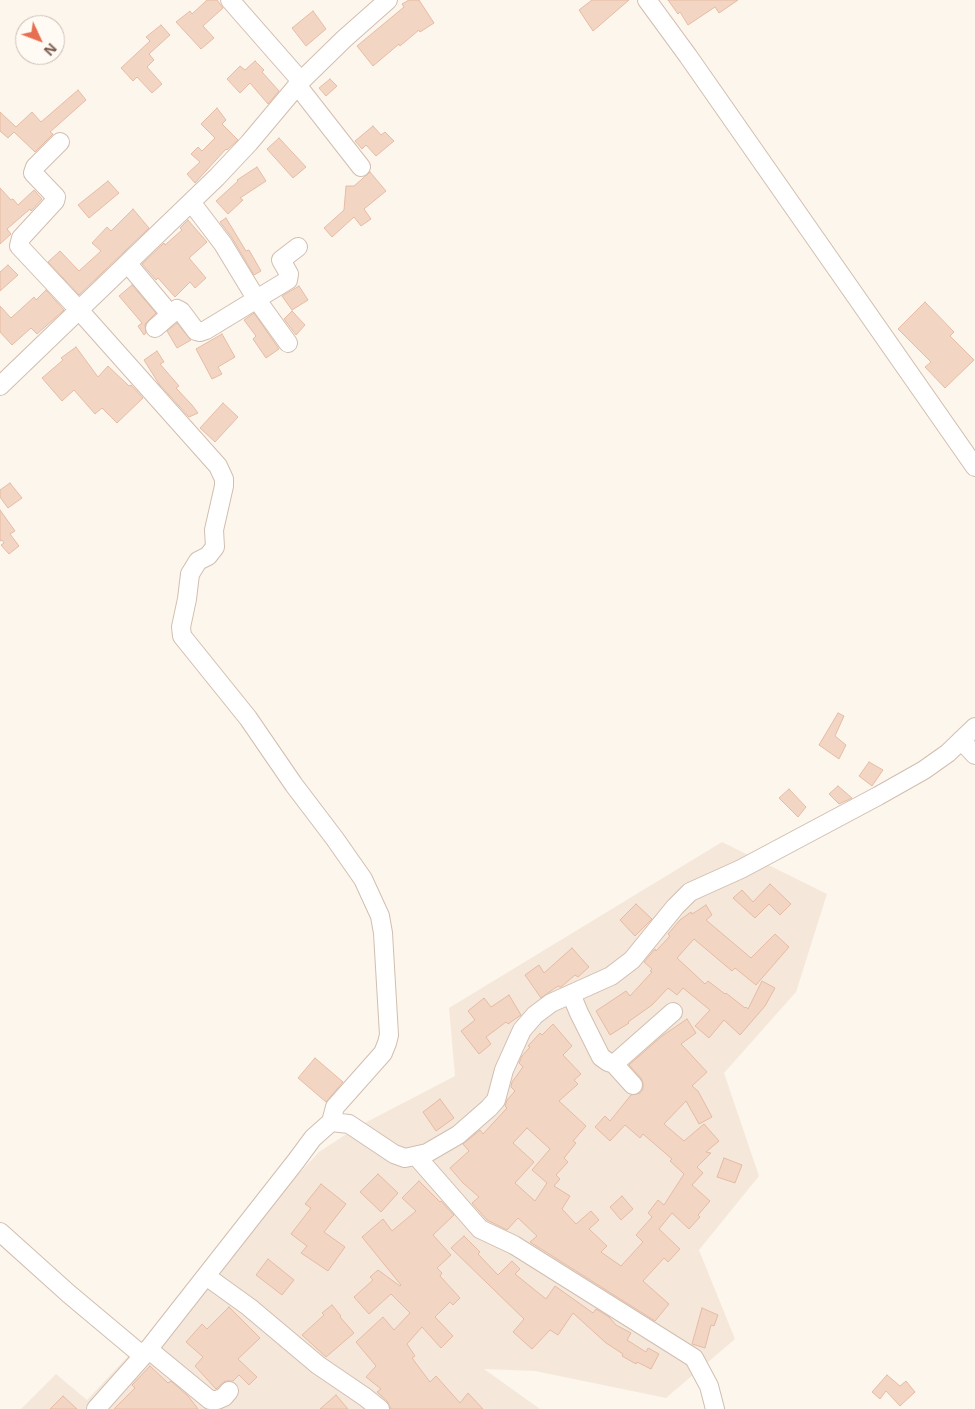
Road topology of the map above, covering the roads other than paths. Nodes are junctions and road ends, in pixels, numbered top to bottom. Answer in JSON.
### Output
{"nodes":[{"id":1,"x":230,"y":0,"type":"edge"},
{"id":2,"x":388,"y":0,"type":"edge"},
{"id":3,"x":647,"y":0,"type":"edge"},
{"id":4,"x":299,"y":83,"type":"junction"},
{"id":5,"x":60,"y":142,"type":"dead end"},
{"id":6,"x":361,"y":167,"type":"dead end"},
{"id":7,"x":190,"y":202,"type":"junction"},
{"id":8,"x":298,"y":247,"type":"dead end"},
{"id":9,"x":128,"y":264,"type":"junction"},
{"id":10,"x":257,"y":300,"type":"junction"},
{"id":11,"x":79,"y":310,"type":"junction"},
{"id":12,"x":170,"y":314,"type":"junction"},
{"id":13,"x":155,"y":328,"type":"dead end"},
{"id":14,"x":288,"y":342,"type":"dead end"},
{"id":15,"x":0,"y":386,"type":"edge"},
{"id":16,"x":975,"y":467,"type":"edge"},
{"id":17,"x":975,"y":727,"type":"edge"},
{"id":18,"x":961,"y":740,"type":"junction"},
{"id":19,"x":975,"y":755,"type":"edge"},
{"id":20,"x":571,"y":994,"type":"junction"},
{"id":21,"x":673,"y":1012,"type":"dead end"},
{"id":22,"x":614,"y":1064,"type":"junction"},
{"id":23,"x":633,"y":1084,"type":"dead end"},
{"id":24,"x":331,"y":1122,"type":"junction"},
{"id":25,"x":416,"y":1156,"type":"junction"},
{"id":26,"x":0,"y":1232,"type":"edge"},
{"id":27,"x":206,"y":1276,"type":"junction"},
{"id":28,"x":146,"y":1352,"type":"junction"},
{"id":29,"x":229,"y":1391,"type":"dead end"},
{"id":30,"x":96,"y":1409,"type":"edge"},
{"id":31,"x":380,"y":1409,"type":"edge"},
{"id":32,"x":715,"y":1409,"type":"edge"}],
"edges":[{"from":1,"to":4,"type":"street"},
{"from":2,"to":4,"type":"street"},
{"from":3,"to":16,"type":"street"},
{"from":4,"to":6,"type":"street"},
{"from":4,"to":7,"type":"street"},
{"from":5,"to":11,"type":"street"},
{"from":7,"to":9,"type":"street"},
{"from":7,"to":10,"type":"street"},
{"from":8,"to":10,"type":"street"},
{"from":9,"to":11,"type":"street"},
{"from":9,"to":12,"type":"street"},
{"from":10,"to":12,"type":"street"},
{"from":10,"to":14,"type":"street"},
{"from":11,"to":15,"type":"street"},
{"from":11,"to":24,"type":"street"},
{"from":12,"to":13,"type":"street"},
{"from":17,"to":18,"type":"street"},
{"from":18,"to":19,"type":"street"},
{"from":18,"to":20,"type":"street"},
{"from":20,"to":22,"type":"street"},
{"from":20,"to":25,"type":"street"},
{"from":21,"to":22,"type":"street"},
{"from":22,"to":23,"type":"street"},
{"from":24,"to":25,"type":"street"},
{"from":24,"to":27,"type":"street"},
{"from":25,"to":32,"type":"street"},
{"from":26,"to":28,"type":"street"},
{"from":27,"to":28,"type":"street"},
{"from":27,"to":31,"type":"street"},
{"from":28,"to":29,"type":"street"},
{"from":28,"to":30,"type":"street"}]}
